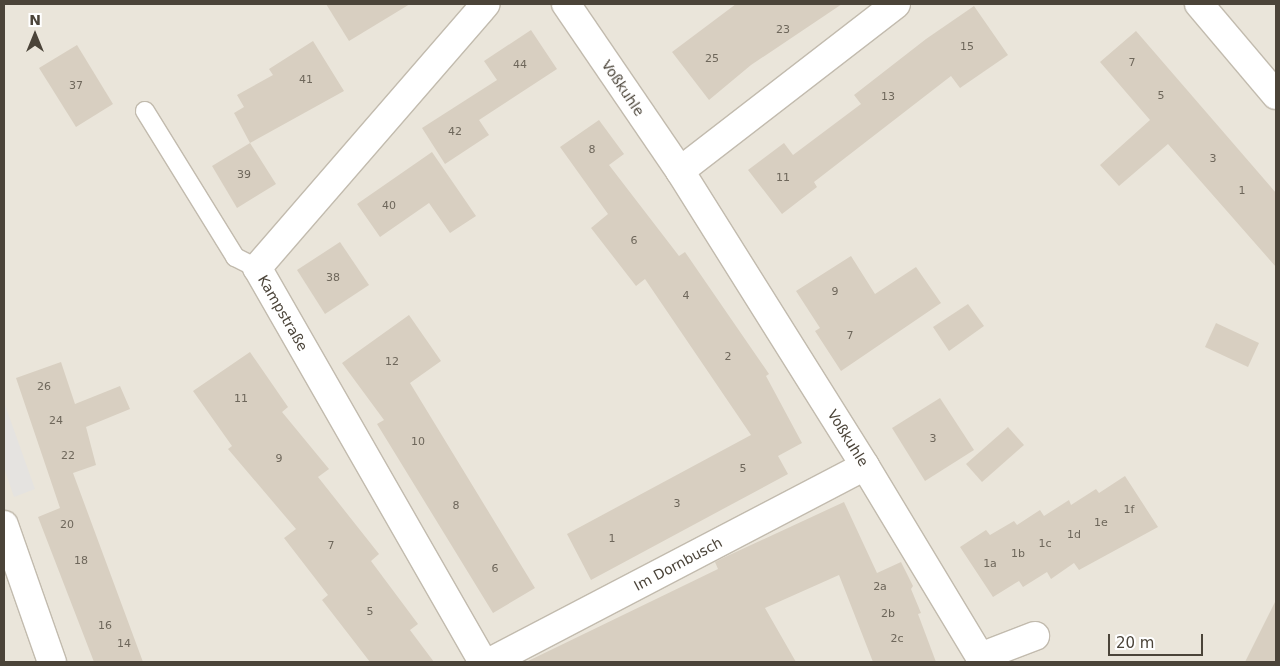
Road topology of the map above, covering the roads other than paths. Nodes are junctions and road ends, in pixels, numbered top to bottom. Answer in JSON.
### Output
{"nodes":[{"id":1,"x":486,"y":4,"type":"edge"},
{"id":2,"x":566,"y":4,"type":"edge"},
{"id":3,"x":896,"y":4,"type":"edge"},
{"id":4,"x":1199,"y":4,"type":"edge"},
{"id":5,"x":1276,"y":95,"type":"edge"},
{"id":6,"x":144,"y":111,"type":"dead end"},
{"id":7,"x":680,"y":172,"type":"junction"},
{"id":8,"x":257,"y":268,"type":"junction"},
{"id":9,"x":865,"y":466,"type":"junction"},
{"id":10,"x":4,"y":525,"type":"edge"},
{"id":11,"x":1035,"y":636,"type":"dead end"},
{"id":12,"x":52,"y":662,"type":"edge"},
{"id":13,"x":483,"y":662,"type":"edge"},
{"id":14,"x":490,"y":662,"type":"edge"}],
"edges":[{"from":1,"to":8,"type":"street","name":"Kampstraße"},
{"from":2,"to":7,"type":"street","name":"Voßkuhle"},
{"from":3,"to":7,"type":"street"},
{"from":4,"to":5,"type":"street"},
{"from":6,"to":8,"type":"lane"},
{"from":7,"to":9,"type":"street","name":"Voßkuhle"},
{"from":8,"to":13,"type":"street","name":"Kampstraße"},
{"from":9,"to":11,"type":"street","name":"Voßkuhle"},
{"from":9,"to":14,"type":"street","name":"Im Dornbusch"},
{"from":10,"to":12,"type":"street"}]}
